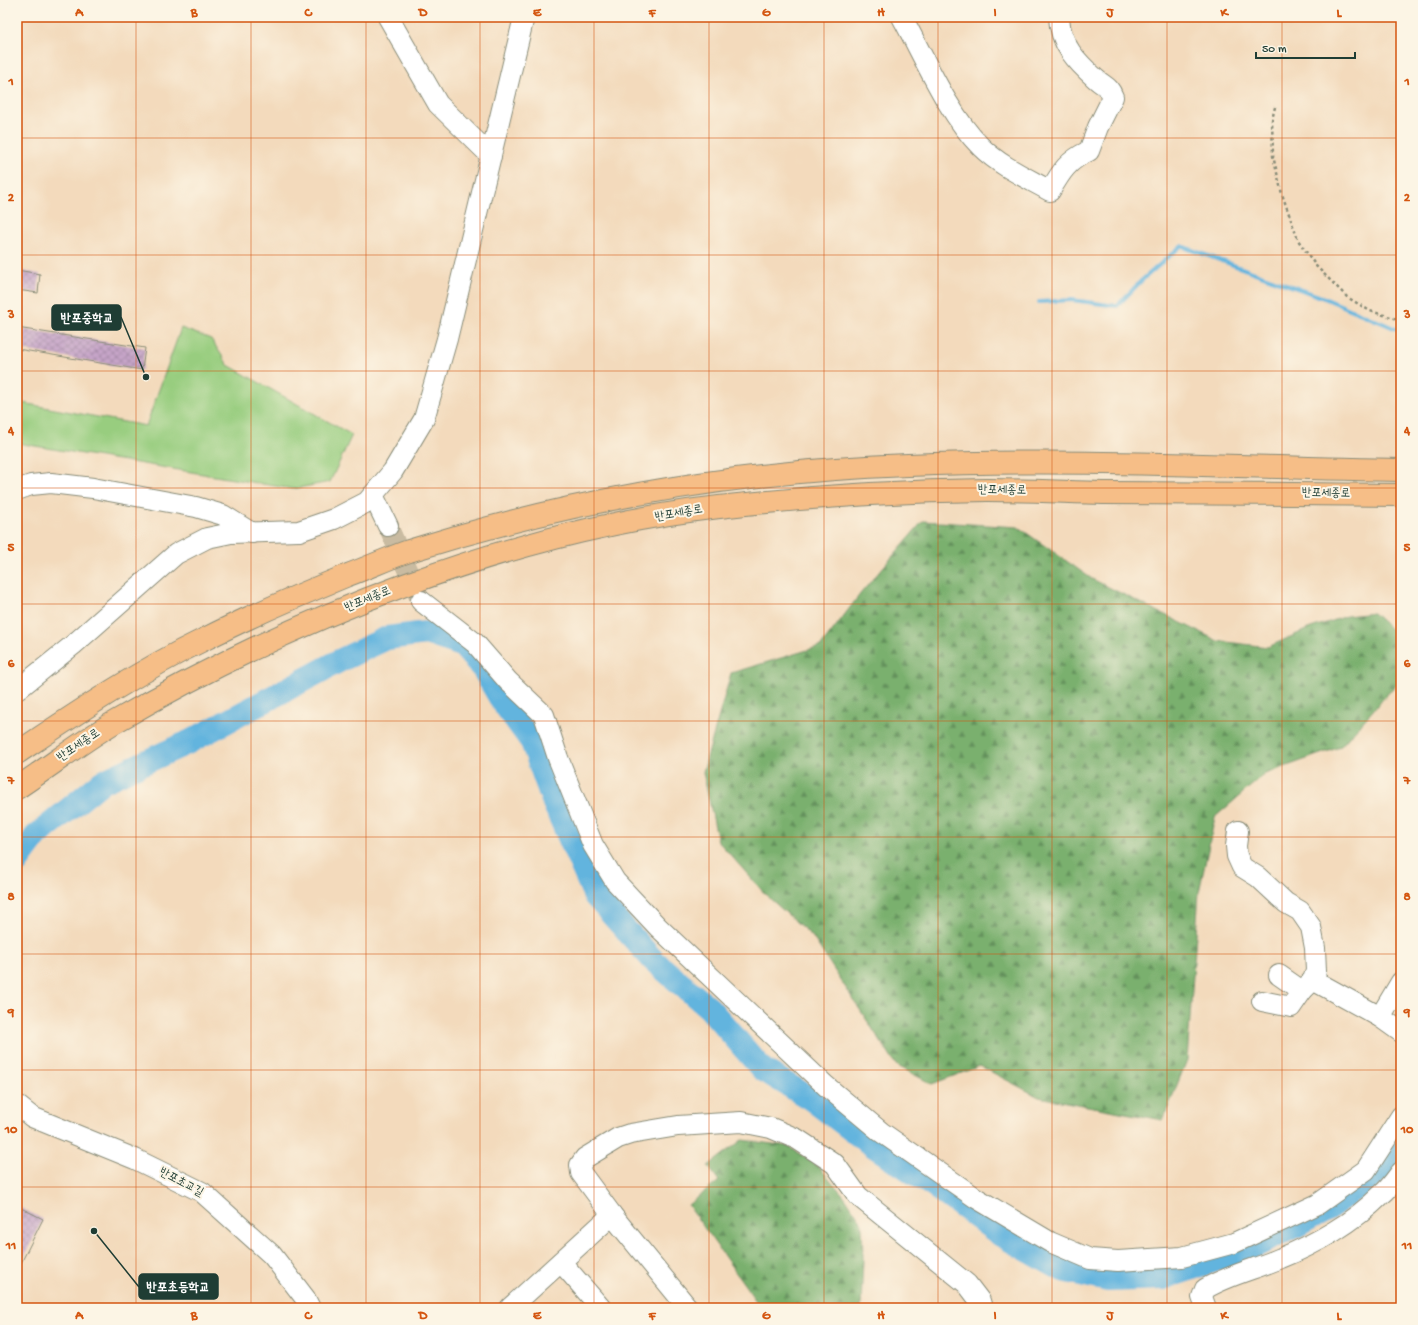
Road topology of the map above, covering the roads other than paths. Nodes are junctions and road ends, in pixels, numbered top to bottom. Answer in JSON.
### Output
{"nodes":[{"id":1,"x":388,"y":17,"type":"edge"},
{"id":2,"x":524,"y":17,"type":"edge"},
{"id":3,"x":902,"y":17,"type":"edge"},
{"id":4,"x":1059,"y":17,"type":"edge"},
{"id":5,"x":491,"y":156,"type":"junction"},
{"id":6,"x":1401,"y":470,"type":"edge"},
{"id":7,"x":17,"y":490,"type":"edge"},
{"id":8,"x":373,"y":495,"type":"junction"},
{"id":9,"x":1401,"y":495,"type":"edge"},
{"id":10,"x":388,"y":526,"type":"tunnel mouth"},
{"id":11,"x":252,"y":533,"type":"junction"},
{"id":12,"x":421,"y":601,"type":"tunnel mouth"},
{"id":13,"x":17,"y":690,"type":"edge"},
{"id":14,"x":17,"y":753,"type":"edge"},
{"id":15,"x":17,"y":788,"type":"edge"},
{"id":16,"x":1238,"y":831,"type":"dead end"},
{"id":17,"x":1279,"y":975,"type":"dead end"},
{"id":18,"x":1401,"y":982,"type":"edge"},
{"id":19,"x":1307,"y":986,"type":"junction"},
{"id":20,"x":1262,"y":1001,"type":"dead end"},
{"id":21,"x":1380,"y":1017,"type":"junction"},
{"id":22,"x":1401,"y":1032,"type":"edge"},
{"id":23,"x":17,"y":1105,"type":"edge"},
{"id":24,"x":1401,"y":1116,"type":"edge"},
{"id":25,"x":1401,"y":1172,"type":"edge"},
{"id":26,"x":612,"y":1215,"type":"junction"},
{"id":27,"x":561,"y":1262,"type":"junction"},
{"id":28,"x":310,"y":1308,"type":"edge"},
{"id":29,"x":510,"y":1308,"type":"edge"},
{"id":30,"x":601,"y":1308,"type":"edge"},
{"id":31,"x":688,"y":1308,"type":"edge"},
{"id":32,"x":982,"y":1308,"type":"edge"},
{"id":33,"x":1206,"y":1308,"type":"edge"}],
"edges":[{"from":1,"to":5,"type":"street"},
{"from":2,"to":5,"type":"street"},
{"from":3,"to":4,"type":"street"},
{"from":5,"to":8,"type":"street"},
{"from":6,"to":14,"type":"highway","name":"반포세종로"},
{"from":7,"to":11,"type":"street"},
{"from":8,"to":10,"type":"street"},
{"from":8,"to":11,"type":"street"},
{"from":9,"to":15,"type":"highway","name":"반포세종로"},
{"from":11,"to":13,"type":"street"},
{"from":12,"to":24,"type":"street"},
{"from":16,"to":19,"type":"street"},
{"from":17,"to":19,"type":"street"},
{"from":18,"to":21,"type":"street"},
{"from":19,"to":20,"type":"street"},
{"from":19,"to":21,"type":"street"},
{"from":21,"to":22,"type":"street"},
{"from":23,"to":28,"type":"street","name":"반포초교길"},
{"from":25,"to":33,"type":"street"},
{"from":26,"to":27,"type":"street"},
{"from":26,"to":31,"type":"street"},
{"from":26,"to":32,"type":"street"},
{"from":27,"to":29,"type":"street"},
{"from":27,"to":30,"type":"street"}]}
